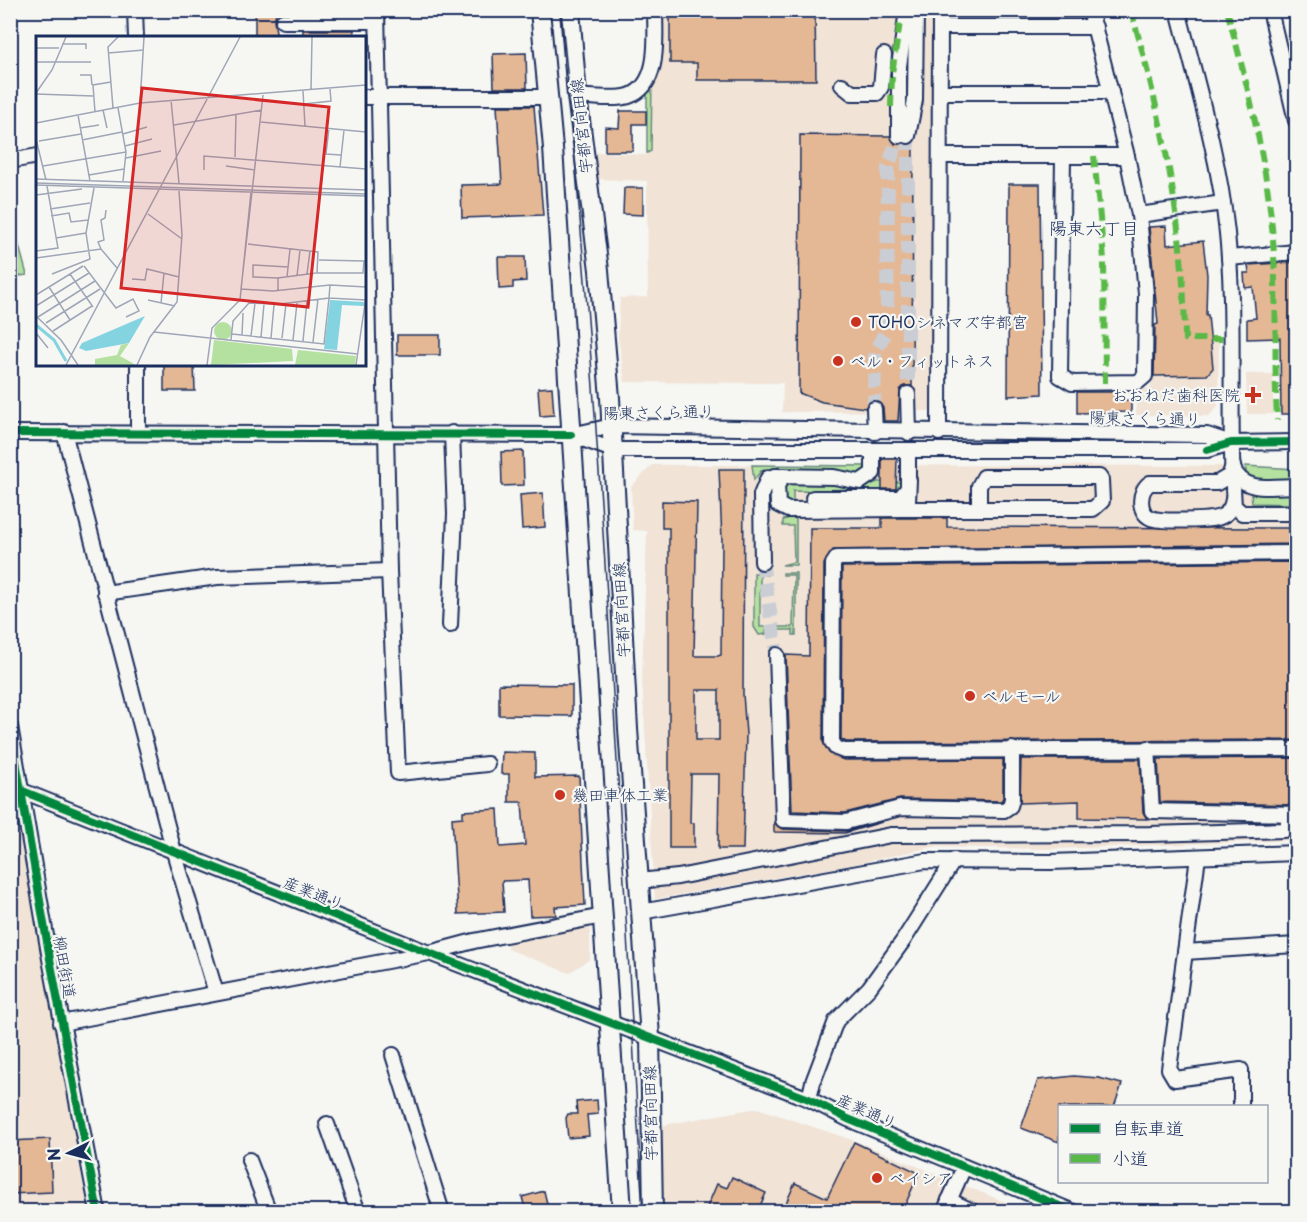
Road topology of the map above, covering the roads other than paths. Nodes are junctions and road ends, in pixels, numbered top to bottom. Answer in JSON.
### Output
{"nodes":[{"id":1,"x":135,"y":10,"type":"edge"},
{"id":2,"x":540,"y":10,"type":"edge"},
{"id":3,"x":570,"y":10,"type":"edge"},
{"id":4,"x":655,"y":10,"type":"edge"},
{"id":5,"x":907,"y":10,"type":"edge"},
{"id":6,"x":916,"y":10,"type":"edge"},
{"id":7,"x":940,"y":10,"type":"edge"},
{"id":8,"x":1090,"y":10,"type":"edge"},
{"id":9,"x":1178,"y":10,"type":"edge"},
{"id":10,"x":1269,"y":10,"type":"edge"},
{"id":11,"x":377,"y":16,"type":"edge"},
{"id":12,"x":283,"y":21,"type":"dead end"},
{"id":13,"x":940,"y":27,"type":"junction"},
{"id":14,"x":1095,"y":27,"type":"junction"},
{"id":15,"x":136,"y":36,"type":"edge"},
{"id":16,"x":884,"y":56,"type":"dead end"},
{"id":17,"x":1292,"y":76,"type":"edge"},
{"id":18,"x":842,"y":85,"type":"dead end"},
{"id":19,"x":940,"y":92,"type":"junction"},
{"id":20,"x":1111,"y":93,"type":"junction"},
{"id":21,"x":577,"y":96,"type":"junction"},
{"id":22,"x":371,"y":97,"type":"edge"},
{"id":23,"x":550,"y":97,"type":"junction"},
{"id":24,"x":1296,"y":121,"type":"edge"},
{"id":25,"x":36,"y":156,"type":"edge"},
{"id":26,"x":940,"y":156,"type":"junction"},
{"id":27,"x":1063,"y":156,"type":"junction"},
{"id":28,"x":1127,"y":156,"type":"junction"},
{"id":29,"x":10,"y":161,"type":"edge"},
{"id":30,"x":1223,"y":203,"type":"junction"},
{"id":31,"x":1139,"y":215,"type":"junction"},
{"id":32,"x":1296,"y":252,"type":"edge"},
{"id":33,"x":1229,"y":258,"type":"junction"},
{"id":34,"x":138,"y":366,"type":"edge"},
{"id":35,"x":908,"y":394,"type":"tunnel mouth"},
{"id":36,"x":874,"y":409,"type":"tunnel mouth"},
{"id":37,"x":612,"y":426,"type":"junction"},
{"id":38,"x":64,"y":432,"type":"junction"},
{"id":39,"x":138,"y":432,"type":"junction"},
{"id":40,"x":386,"y":432,"type":"junction"},
{"id":41,"x":875,"y":432,"type":"junction"},
{"id":42,"x":10,"y":433,"type":"edge"},
{"id":43,"x":452,"y":433,"type":"junction"},
{"id":44,"x":909,"y":433,"type":"junction"},
{"id":45,"x":939,"y":433,"type":"junction"},
{"id":46,"x":571,"y":435,"type":"junction"},
{"id":47,"x":1231,"y":442,"type":"junction"},
{"id":48,"x":1296,"y":442,"type":"edge"},
{"id":49,"x":613,"y":450,"type":"junction"},
{"id":50,"x":873,"y":451,"type":"junction"},
{"id":51,"x":908,"y":451,"type":"junction"},
{"id":52,"x":1233,"y":466,"type":"junction"},
{"id":53,"x":784,"y":476,"type":"junction"},
{"id":54,"x":909,"y":480,"type":"junction"},
{"id":55,"x":1296,"y":486,"type":"edge"},
{"id":56,"x":813,"y":498,"type":"dead end"},
{"id":57,"x":1233,"y":499,"type":"junction"},
{"id":58,"x":909,"y":507,"type":"junction"},
{"id":59,"x":979,"y":509,"type":"junction"},
{"id":60,"x":1296,"y":513,"type":"edge"},
{"id":61,"x":1296,"y":553,"type":"edge"},
{"id":62,"x":762,"y":562,"type":"tunnel mouth"},
{"id":63,"x":389,"y":571,"type":"junction"},
{"id":64,"x":105,"y":593,"type":"junction"},
{"id":65,"x":450,"y":625,"type":"dead end"},
{"id":66,"x":777,"y":655,"type":"tunnel mouth"},
{"id":67,"x":10,"y":726,"type":"edge"},
{"id":68,"x":1148,"y":748,"type":"junction"},
{"id":69,"x":1012,"y":749,"type":"junction"},
{"id":70,"x":1296,"y":749,"type":"edge"},
{"id":71,"x":487,"y":764,"type":"dead end"},
{"id":72,"x":16,"y":788,"type":"edge"},
{"id":73,"x":1292,"y":817,"type":"edge"},
{"id":74,"x":174,"y":852,"type":"junction"},
{"id":75,"x":1296,"y":853,"type":"edge"},
{"id":76,"x":1198,"y":857,"type":"junction"},
{"id":77,"x":954,"y":860,"type":"junction"},
{"id":78,"x":639,"y":881,"type":"junction"},
{"id":79,"x":641,"y":912,"type":"junction"},
{"id":80,"x":603,"y":916,"type":"junction"},
{"id":81,"x":1296,"y":945,"type":"edge"},
{"id":82,"x":1185,"y":952,"type":"junction"},
{"id":83,"x":429,"y":953,"type":"junction"},
{"id":84,"x":216,"y":993,"type":"junction"},
{"id":85,"x":609,"y":1022,"type":"junction"},
{"id":86,"x":61,"y":1023,"type":"junction"},
{"id":87,"x":650,"y":1037,"type":"junction"},
{"id":88,"x":393,"y":1055,"type":"dead end"},
{"id":89,"x":809,"y":1099,"type":"junction"},
{"id":90,"x":1241,"y":1105,"type":"edge"},
{"id":91,"x":327,"y":1124,"type":"dead end"},
{"id":92,"x":249,"y":1160,"type":"dead end"},
{"id":93,"x":964,"y":1167,"type":"junction"},
{"id":94,"x":947,"y":1206,"type":"edge"},
{"id":95,"x":1068,"y":1210,"type":"edge"},
{"id":96,"x":98,"y":1212,"type":"edge"},
{"id":97,"x":269,"y":1212,"type":"edge"},
{"id":98,"x":358,"y":1212,"type":"edge"},
{"id":99,"x":442,"y":1212,"type":"edge"},
{"id":100,"x":622,"y":1212,"type":"edge"},
{"id":101,"x":653,"y":1212,"type":"edge"},
{"id":102,"x":974,"y":1212,"type":"edge"}],
"edges":[{"from":1,"to":15,"type":"street"},
{"from":2,"to":23,"type":"main road","name":"宇都宮向田線"},
{"from":3,"to":21,"type":"main road","name":"宇都宮向田線"},
{"from":4,"to":21,"type":"street"},
{"from":5,"to":6,"type":"street"},
{"from":7,"to":13,"type":"street"},
{"from":8,"to":14,"type":"street"},
{"from":9,"to":30,"type":"street"},
{"from":10,"to":17,"type":"street"},
{"from":11,"to":12,"type":"street"},
{"from":11,"to":22,"type":"street"},
{"from":13,"to":14,"type":"street"},
{"from":13,"to":19,"type":"street"},
{"from":14,"to":20,"type":"street"},
{"from":16,"to":18,"type":"street"},
{"from":17,"to":24,"type":"street"},
{"from":19,"to":20,"type":"street"},
{"from":19,"to":26,"type":"street"},
{"from":20,"to":28,"type":"street"},
{"from":21,"to":37,"type":"main road","name":"宇都宮向田線"},
{"from":22,"to":23,"type":"street"},
{"from":22,"to":40,"type":"street"},
{"from":23,"to":46,"type":"main road","name":"宇都宮向田線"},
{"from":25,"to":29,"type":"street"},
{"from":26,"to":27,"type":"street"},
{"from":26,"to":45,"type":"street"},
{"from":27,"to":28,"type":"street"},
{"from":27,"to":31,"type":"street"},
{"from":28,"to":31,"type":"street"},
{"from":30,"to":31,"type":"street"},
{"from":30,"to":33,"type":"street"},
{"from":32,"to":33,"type":"street"},
{"from":33,"to":47,"type":"street"},
{"from":34,"to":39,"type":"street"},
{"from":35,"to":44,"type":"street"},
{"from":36,"to":41,"type":"street"},
{"from":37,"to":41,"type":"street","name":"陽東さくら通り"},
{"from":37,"to":46,"type":"street","name":"陽東さくら通り"},
{"from":37,"to":49,"type":"main road","name":"宇都宮向田線"},
{"from":38,"to":39,"type":"street"},
{"from":38,"to":42,"type":"street"},
{"from":38,"to":64,"type":"street"},
{"from":39,"to":40,"type":"street"},
{"from":40,"to":43,"type":"street"},
{"from":40,"to":63,"type":"street"},
{"from":41,"to":44,"type":"street","name":"陽東さくら通り"},
{"from":43,"to":46,"type":"street"},
{"from":43,"to":65,"type":"street"},
{"from":44,"to":45,"type":"street","name":"陽東さくら通り"},
{"from":45,"to":47,"type":"street","name":"陽東さくら通り"},
{"from":46,"to":49,"type":"street","name":"陽東さくら通り"},
{"from":46,"to":80,"type":"main road","name":"宇都宮向田線"},
{"from":47,"to":48,"type":"street","name":"陽東さくら通り"},
{"from":47,"to":51,"type":"street","name":"陽東さくら通り"},
{"from":47,"to":52,"type":"street"},
{"from":49,"to":50,"type":"street","name":"陽東さくら通り"},
{"from":49,"to":78,"type":"main road","name":"宇都宮向田線"},
{"from":50,"to":51,"type":"street","name":"陽東さくら通り"},
{"from":50,"to":53,"type":"street"},
{"from":51,"to":54,"type":"street"},
{"from":52,"to":55,"type":"street"},
{"from":52,"to":57,"type":"street"},
{"from":52,"to":57,"type":"street"},
{"from":53,"to":58,"type":"street"},
{"from":53,"to":62,"type":"street"},
{"from":54,"to":56,"type":"street"},
{"from":54,"to":58,"type":"street"},
{"from":57,"to":60,"type":"street"},
{"from":58,"to":59,"type":"street"},
{"from":59,"to":59,"type":"street"},
{"from":61,"to":69,"type":"street"},
{"from":63,"to":64,"type":"street"},
{"from":63,"to":71,"type":"street"},
{"from":64,"to":74,"type":"street"},
{"from":66,"to":69,"type":"street"},
{"from":67,"to":72,"type":"street","name":"柳田街道"},
{"from":68,"to":69,"type":"street"},
{"from":68,"to":70,"type":"street"},
{"from":68,"to":73,"type":"street"},
{"from":72,"to":74,"type":"street","name":"産業通り"},
{"from":72,"to":86,"type":"street","name":"柳田街道"},
{"from":73,"to":78,"type":"street"},
{"from":74,"to":83,"type":"street","name":"産業通り"},
{"from":74,"to":84,"type":"street"},
{"from":75,"to":76,"type":"street"},
{"from":76,"to":77,"type":"street"},
{"from":76,"to":82,"type":"street"},
{"from":77,"to":79,"type":"street"},
{"from":77,"to":89,"type":"street"},
{"from":78,"to":79,"type":"main road","name":"宇都宮向田線"},
{"from":79,"to":87,"type":"main road","name":"宇都宮向田線"},
{"from":80,"to":83,"type":"street"},
{"from":80,"to":85,"type":"main road","name":"宇都宮向田線"},
{"from":81,"to":82,"type":"street"},
{"from":82,"to":90,"type":"street"},
{"from":83,"to":84,"type":"street"},
{"from":83,"to":85,"type":"street","name":"産業通り"},
{"from":84,"to":86,"type":"street"},
{"from":85,"to":87,"type":"street","name":"産業通り"},
{"from":85,"to":100,"type":"main road","name":"宇都宮向田線"},
{"from":86,"to":96,"type":"street","name":"柳田街道"},
{"from":87,"to":89,"type":"street","name":"産業通り"},
{"from":87,"to":101,"type":"main road","name":"宇都宮向田線"},
{"from":88,"to":99,"type":"street"},
{"from":89,"to":93,"type":"street","name":"産業通り"},
{"from":91,"to":98,"type":"street"},
{"from":92,"to":97,"type":"street"},
{"from":93,"to":94,"type":"street"},
{"from":93,"to":95,"type":"street","name":"産業通り"},
{"from":94,"to":102,"type":"street"}]}
